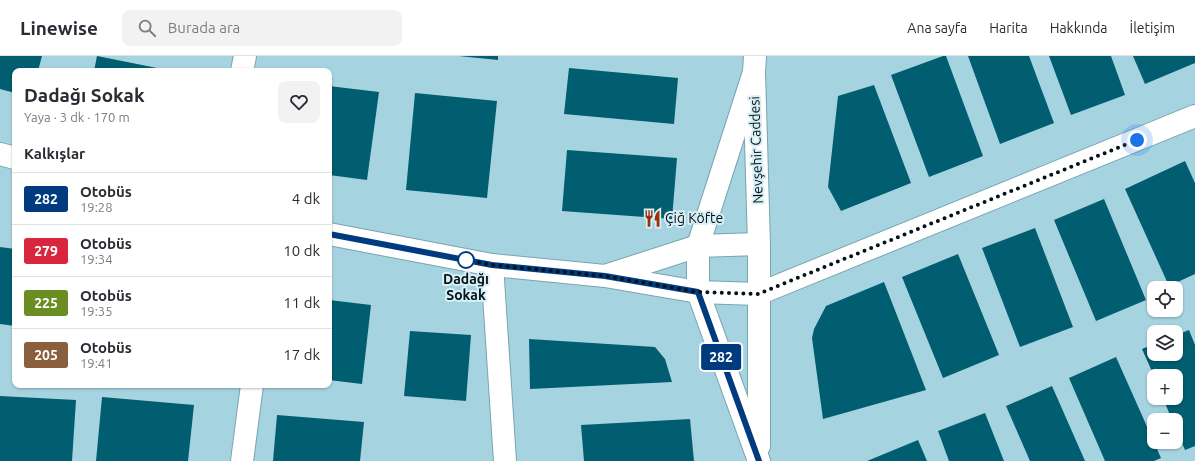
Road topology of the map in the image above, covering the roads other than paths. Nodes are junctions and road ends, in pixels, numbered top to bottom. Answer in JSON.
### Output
{"nodes":[{"id":1,"x":245,"y":56,"type":"edge"},
{"id":2,"x":755,"y":64,"type":"edge"},
{"id":3,"x":243,"y":68,"type":"edge"},
{"id":4,"x":1195,"y":116,"type":"edge"},
{"id":5,"x":0,"y":154,"type":"edge"},
{"id":6,"x":12,"y":157,"type":"edge"},
{"id":7,"x":332,"y":235,"type":"edge"},
{"id":8,"x":759,"y":244,"type":"junction"},
{"id":9,"x":698,"y":246,"type":"junction"},
{"id":10,"x":492,"y":265,"type":"junction"},
{"id":11,"x":605,"y":276,"type":"junction"},
{"id":12,"x":698,"y":292,"type":"junction"},
{"id":13,"x":758,"y":294,"type":"junction"},
{"id":14,"x":252,"y":388,"type":"edge"},
{"id":15,"x":242,"y":461,"type":"edge"},
{"id":16,"x":505,"y":461,"type":"edge"},
{"id":17,"x":759,"y":461,"type":"edge"}],
"edges":[{"from":1,"to":3,"type":"main road"},
{"from":2,"to":8,"type":"main road","name":"Nevşehir Caddesi"},
{"from":2,"to":9,"type":"main road"},
{"from":4,"to":13,"type":"main road"},
{"from":5,"to":6,"type":"main road"},
{"from":7,"to":10,"type":"main road"},
{"from":8,"to":9,"type":"main road"},
{"from":8,"to":13,"type":"main road","name":"Nevşehir Caddesi"},
{"from":9,"to":11,"type":"main road"},
{"from":9,"to":12,"type":"main road"},
{"from":10,"to":11,"type":"main road"},
{"from":10,"to":16,"type":"main road"},
{"from":11,"to":12,"type":"main road"},
{"from":12,"to":13,"type":"main road"},
{"from":12,"to":17,"type":"main road"},
{"from":13,"to":17,"type":"main road"},
{"from":14,"to":15,"type":"main road"}]}
